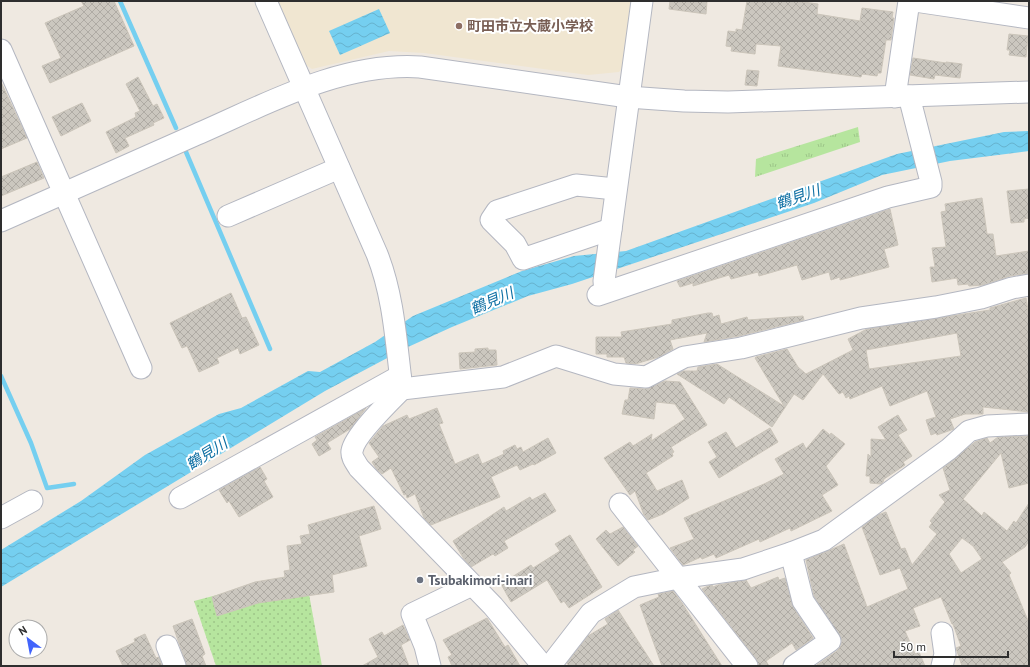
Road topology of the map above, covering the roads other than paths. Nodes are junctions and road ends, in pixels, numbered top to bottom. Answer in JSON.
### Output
{"nodes":[{"id":1,"x":266,"y":1,"type":"edge"},
{"id":2,"x":642,"y":1,"type":"edge"},
{"id":3,"x":909,"y":1,"type":"edge"},
{"id":4,"x":915,"y":1,"type":"edge"},
{"id":5,"x":1029,"y":18,"type":"edge"},
{"id":6,"x":1,"y":50,"type":"edge"},
{"id":7,"x":304,"y":87,"type":"junction"},
{"id":8,"x":1029,"y":92,"type":"edge"},
{"id":9,"x":902,"y":96,"type":"junction"},
{"id":10,"x":628,"y":97,"type":"junction"},
{"id":11,"x":339,"y":168,"type":"junction"},
{"id":12,"x":615,"y":189,"type":"junction"},
{"id":13,"x":64,"y":193,"type":"junction"},
{"id":14,"x":228,"y":216,"type":"dead end"},
{"id":15,"x":1,"y":221,"type":"edge"},
{"id":16,"x":610,"y":232,"type":"junction"},
{"id":17,"x":1029,"y":285,"type":"edge"},
{"id":18,"x":141,"y":368,"type":"dead end"},
{"id":19,"x":400,"y":378,"type":"junction"},
{"id":20,"x":1029,"y":424,"type":"edge"},
{"id":21,"x":180,"y":498,"type":"dead end"},
{"id":22,"x":32,"y":501,"type":"dead end"},
{"id":23,"x":620,"y":504,"type":"dead end"},
{"id":24,"x":1,"y":518,"type":"edge"},
{"id":25,"x":791,"y":553,"type":"junction"},
{"id":26,"x":678,"y":578,"type":"junction"},
{"id":27,"x":472,"y":585,"type":"junction"},
{"id":28,"x":942,"y":633,"type":"dead end"},
{"id":29,"x":167,"y":646,"type":"dead end"},
{"id":30,"x":175,"y":666,"type":"edge"},
{"id":31,"x":430,"y":666,"type":"edge"},
{"id":32,"x":543,"y":666,"type":"edge"},
{"id":33,"x":550,"y":666,"type":"edge"},
{"id":34,"x":747,"y":666,"type":"edge"},
{"id":35,"x":794,"y":666,"type":"edge"},
{"id":36,"x":942,"y":666,"type":"edge"}],
"edges":[{"from":1,"to":7,"type":"street"},
{"from":2,"to":10,"type":"street"},
{"from":3,"to":9,"type":"street"},
{"from":4,"to":5,"type":"street"},
{"from":6,"to":13,"type":"street"},
{"from":7,"to":10,"type":"street"},
{"from":7,"to":11,"type":"street"},
{"from":7,"to":13,"type":"street"},
{"from":8,"to":9,"type":"street"},
{"from":9,"to":10,"type":"street"},
{"from":9,"to":16,"type":"street"},
{"from":10,"to":12,"type":"street"},
{"from":11,"to":14,"type":"street"},
{"from":11,"to":19,"type":"street"},
{"from":12,"to":16,"type":"street"},
{"from":12,"to":16,"type":"street"},
{"from":13,"to":15,"type":"street"},
{"from":13,"to":18,"type":"street"},
{"from":17,"to":19,"type":"street"},
{"from":19,"to":21,"type":"street"},
{"from":19,"to":27,"type":"street"},
{"from":20,"to":25,"type":"street"},
{"from":22,"to":24,"type":"street"},
{"from":23,"to":26,"type":"street"},
{"from":25,"to":26,"type":"street"},
{"from":25,"to":35,"type":"street"},
{"from":26,"to":33,"type":"street"},
{"from":26,"to":34,"type":"street"},
{"from":27,"to":31,"type":"street"},
{"from":27,"to":32,"type":"street"},
{"from":28,"to":36,"type":"street"},
{"from":29,"to":30,"type":"street"}]}
